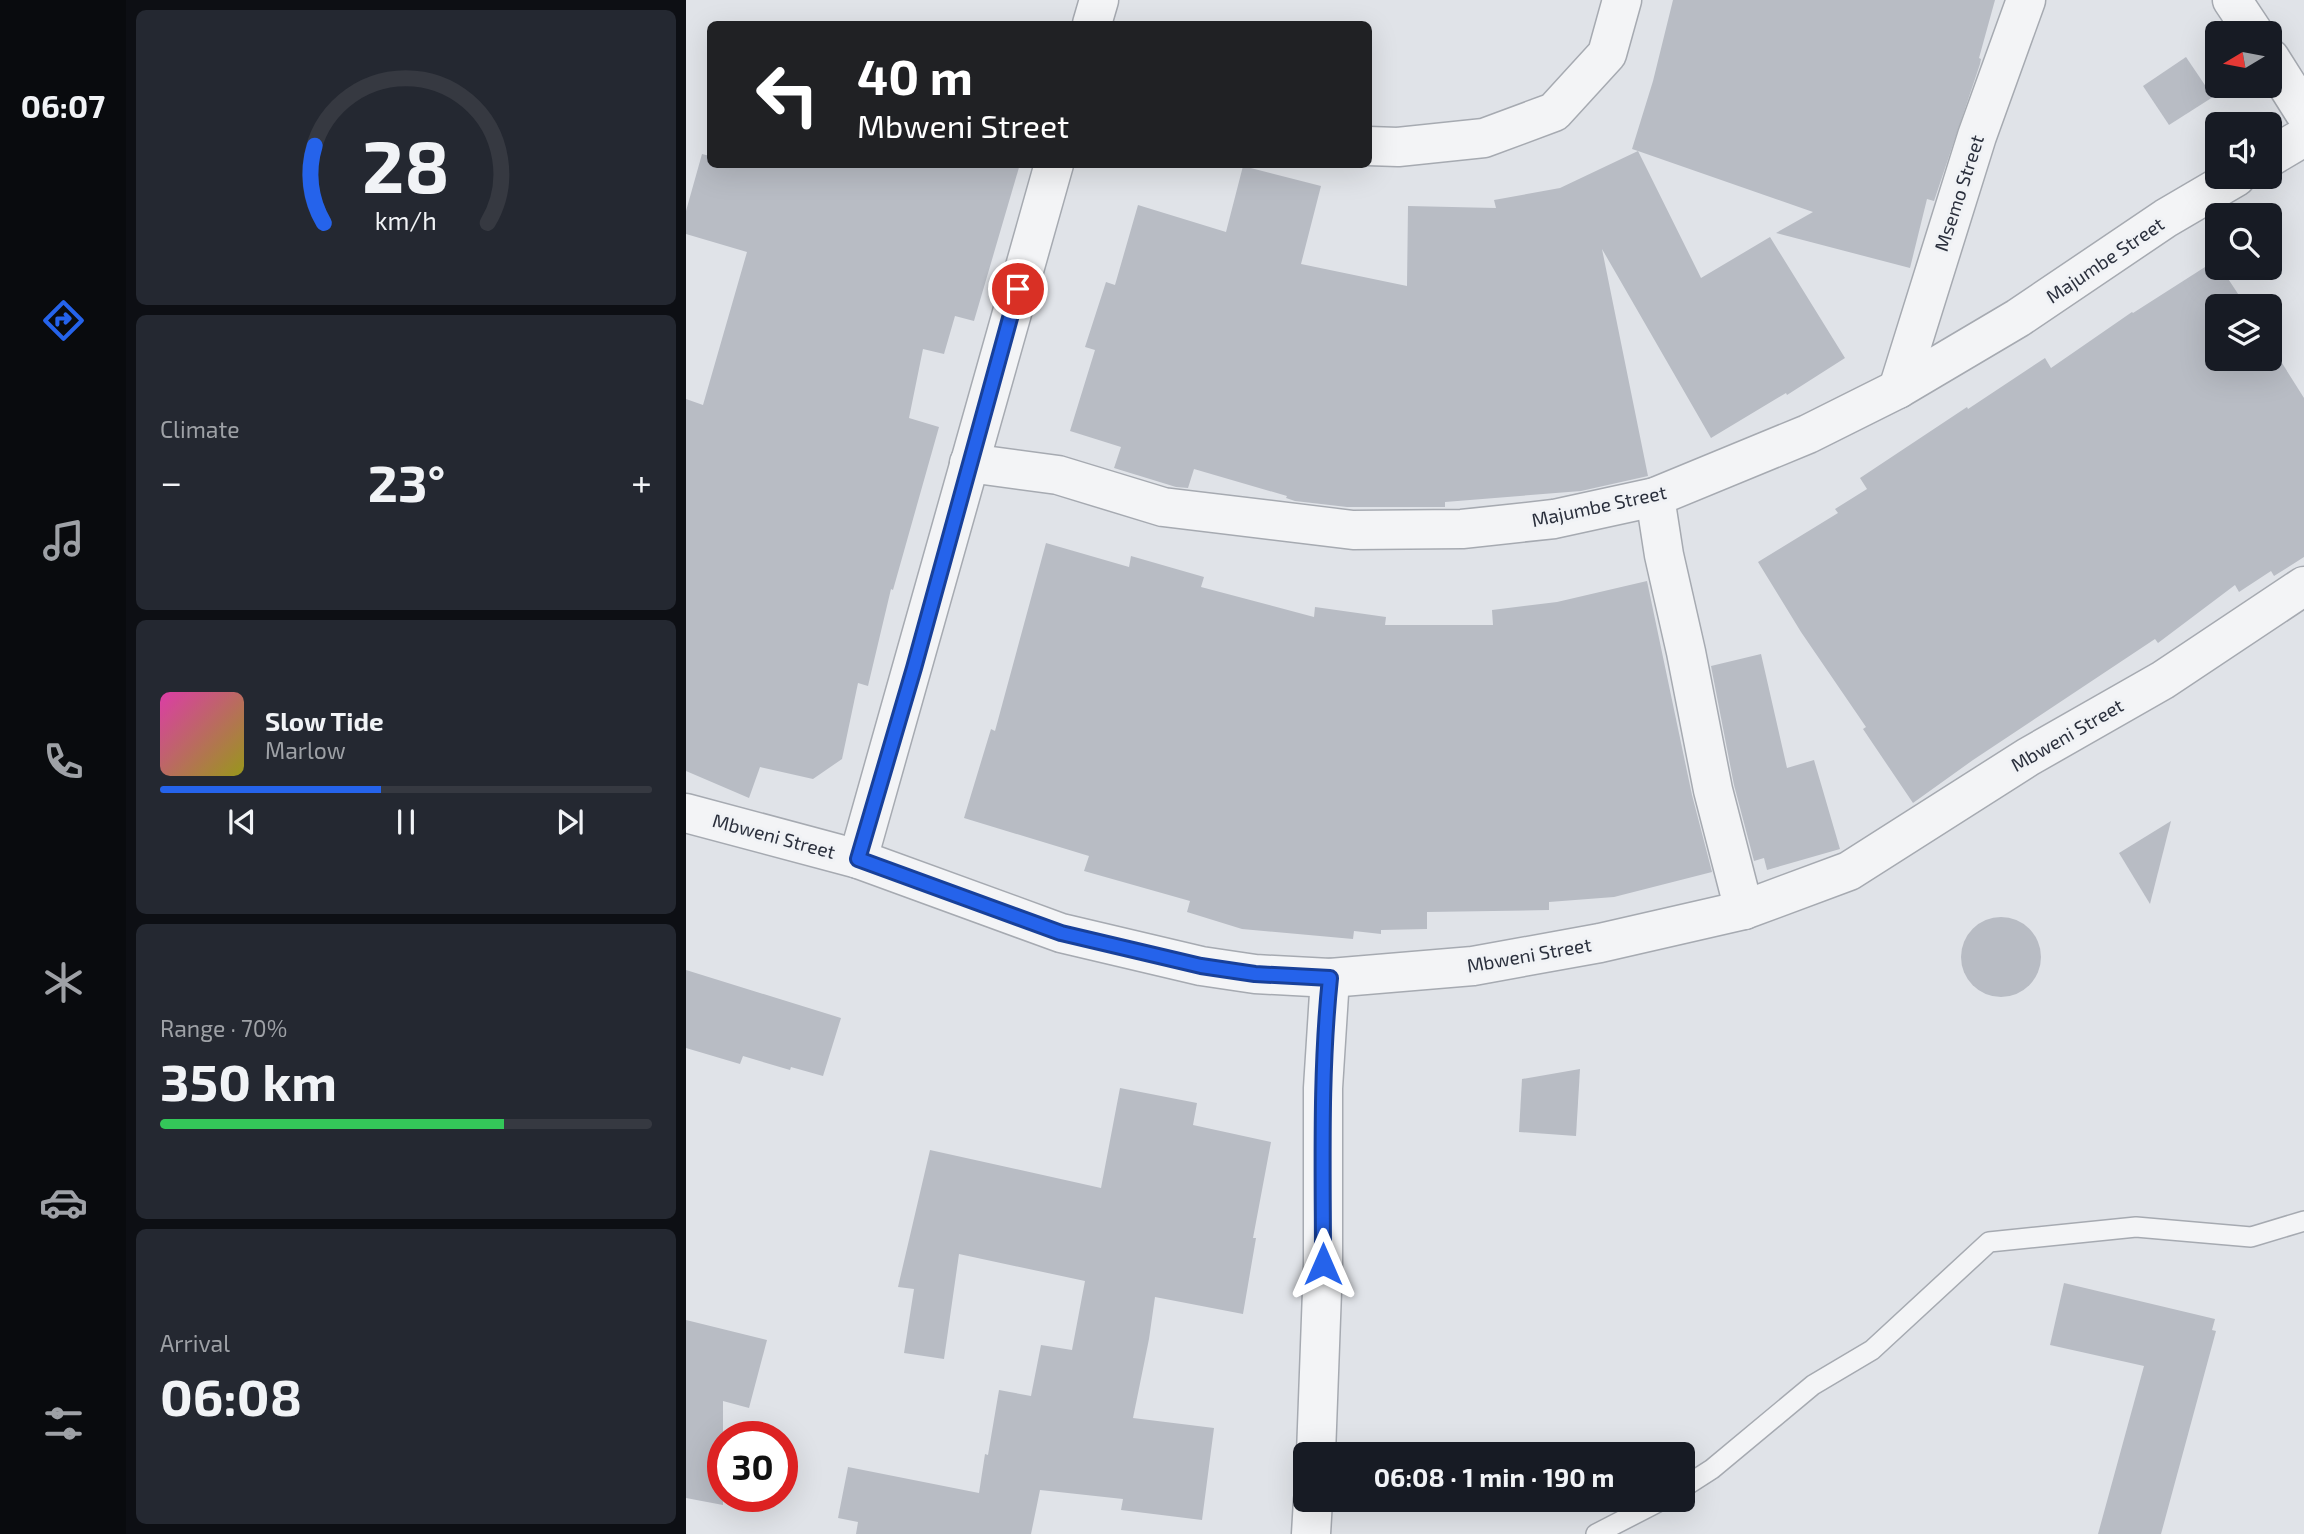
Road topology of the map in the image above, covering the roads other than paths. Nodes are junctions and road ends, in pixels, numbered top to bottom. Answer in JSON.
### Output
{"nodes":[{"id":1,"x":1099,"y":0,"type":"edge"},
{"id":2,"x":1622,"y":0,"type":"edge"},
{"id":3,"x":2026,"y":0,"type":"edge"},
{"id":4,"x":2232,"y":0,"type":"edge"},
{"id":5,"x":1093,"y":21,"type":"edge"},
{"id":6,"x":2246,"y":21,"type":"edge"},
{"id":7,"x":2282,"y":77,"type":"edge"},
{"id":8,"x":2304,"y":112,"type":"edge"},
{"id":9,"x":2304,"y":137,"type":"edge"},
{"id":10,"x":1372,"y":146,"type":"edge"},
{"id":11,"x":2282,"y":150,"type":"edge"},
{"id":12,"x":1053,"y":168,"type":"edge"},
{"id":13,"x":2216,"y":189,"type":"edge"},
{"id":14,"x":1898,"y":389,"type":"junction"},
{"id":15,"x":969,"y":463,"type":"junction"},
{"id":16,"x":1655,"y":497,"type":"junction"},
{"id":17,"x":2304,"y":586,"type":"edge"},
{"id":18,"x":686,"y":813,"type":"edge"},
{"id":19,"x":858,"y":859,"type":"junction"},
{"id":20,"x":1744,"y":910,"type":"junction"},
{"id":21,"x":1330,"y":978,"type":"junction"},
{"id":22,"x":2304,"y":1221,"type":"edge"},
{"id":23,"x":1316,"y":1442,"type":"edge"},
{"id":24,"x":1695,"y":1480,"type":"edge"},
{"id":25,"x":1312,"y":1512,"type":"edge"},
{"id":26,"x":1639,"y":1512,"type":"edge"},
{"id":27,"x":1311,"y":1534,"type":"edge"},
{"id":28,"x":1596,"y":1534,"type":"edge"}],
"edges":[{"from":1,"to":5,"type":"street"},
{"from":2,"to":10,"type":"street"},
{"from":3,"to":14,"type":"street","name":"Msemo Street"},
{"from":4,"to":6,"type":"street"},
{"from":7,"to":8,"type":"street"},
{"from":9,"to":11,"type":"street"},
{"from":12,"to":15,"type":"street"},
{"from":13,"to":14,"type":"street","name":"Majumbe Street"},
{"from":14,"to":16,"type":"street","name":"Majumbe Street"},
{"from":15,"to":16,"type":"street","name":"Majumbe Street"},
{"from":15,"to":19,"type":"street"},
{"from":16,"to":20,"type":"street"},
{"from":17,"to":20,"type":"street","name":"Mbweni Street"},
{"from":18,"to":19,"type":"street","name":"Mbweni Street"},
{"from":19,"to":21,"type":"street","name":"Mbweni Street"},
{"from":20,"to":21,"type":"street","name":"Mbweni Street"},
{"from":21,"to":23,"type":"street"},
{"from":22,"to":24,"type":"lane"},
{"from":25,"to":27,"type":"street"},
{"from":26,"to":28,"type":"lane"}]}
